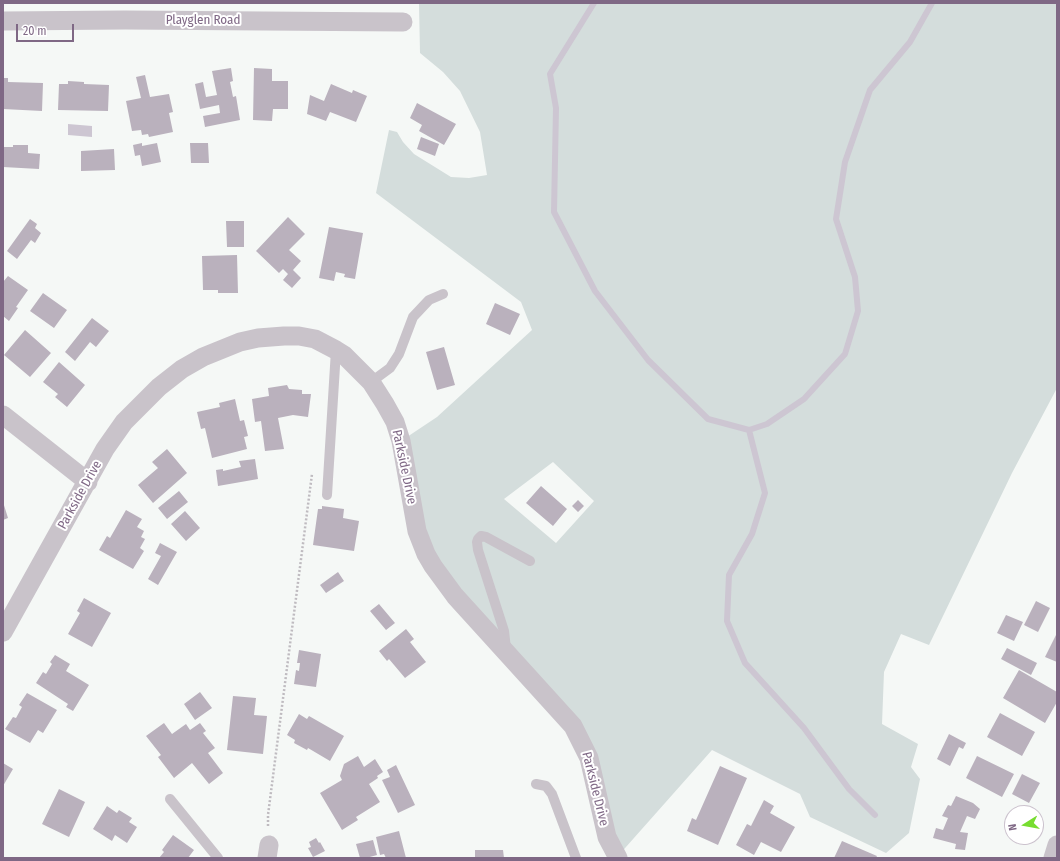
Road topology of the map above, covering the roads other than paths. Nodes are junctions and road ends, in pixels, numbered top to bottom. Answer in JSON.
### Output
{"nodes":[{"id":1,"x":3,"y":21,"type":"edge"},
{"id":2,"x":403,"y":22,"type":"dead end"},
{"id":3,"x":443,"y":294,"type":"dead end"},
{"id":4,"x":336,"y":350,"type":"junction"},
{"id":5,"x":371,"y":382,"type":"junction"},
{"id":6,"x":3,"y":414,"type":"edge"},
{"id":7,"x":88,"y":482,"type":"junction"},
{"id":8,"x":327,"y":495,"type":"dead end"},
{"id":9,"x":530,"y":562,"type":"dead end"},
{"id":10,"x":3,"y":632,"type":"edge"},
{"id":11,"x":506,"y":653,"type":"junction"},
{"id":12,"x":536,"y":784,"type":"dead end"},
{"id":13,"x":170,"y":799,"type":"dead end"},
{"id":14,"x":1057,"y":845,"type":"edge"},
{"id":15,"x":616,"y":857,"type":"edge"},
{"id":16,"x":218,"y":858,"type":"edge"},
{"id":17,"x":576,"y":858,"type":"edge"},
{"id":18,"x":1053,"y":858,"type":"edge"}],
"edges":[{"from":1,"to":2,"type":"street","name":"Playglen Road"},
{"from":3,"to":5,"type":"lane"},
{"from":4,"to":5,"type":"street","name":"Parkside Drive"},
{"from":4,"to":7,"type":"street","name":"Parkside Drive"},
{"from":4,"to":8,"type":"lane"},
{"from":5,"to":11,"type":"street","name":"Parkside Drive"},
{"from":6,"to":7,"type":"street"},
{"from":7,"to":10,"type":"street","name":"Parkside Drive"},
{"from":9,"to":11,"type":"lane"},
{"from":11,"to":15,"type":"street","name":"Parkside Drive"},
{"from":12,"to":17,"type":"lane"},
{"from":13,"to":16,"type":"lane"},
{"from":14,"to":18,"type":"street"}]}
